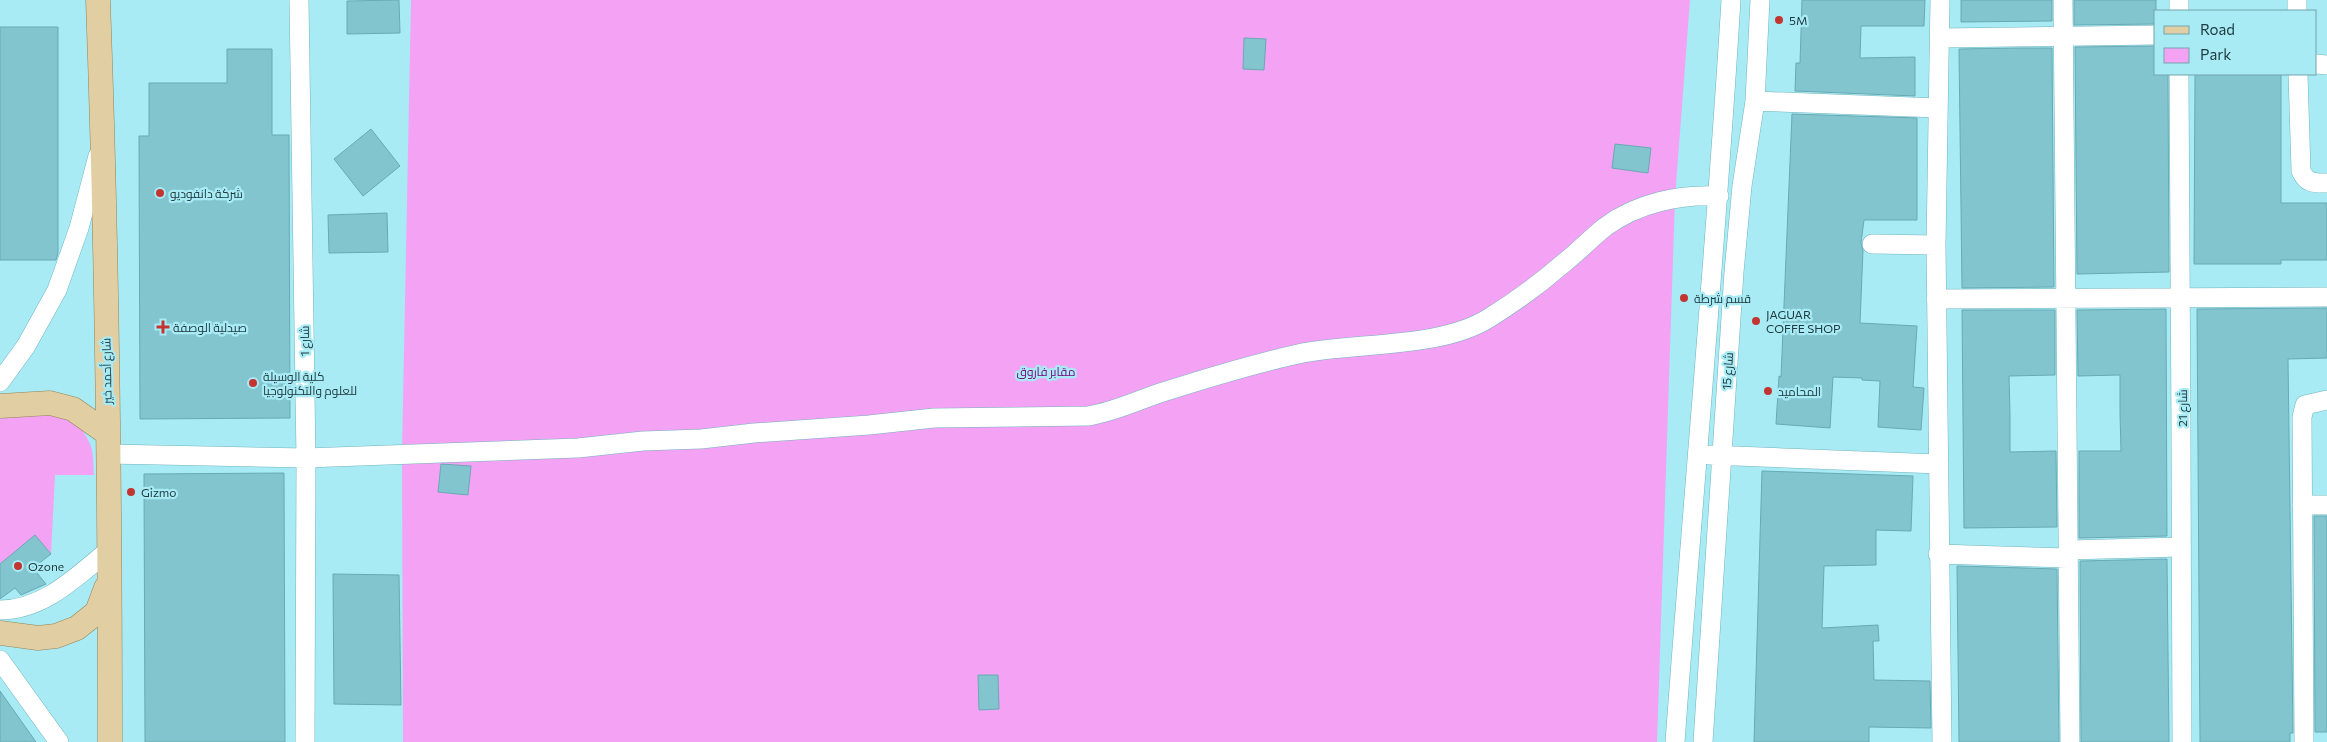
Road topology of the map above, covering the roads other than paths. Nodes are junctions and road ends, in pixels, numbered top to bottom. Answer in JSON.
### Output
{"nodes":[{"id":1,"x":98,"y":0,"type":"edge"},
{"id":2,"x":299,"y":0,"type":"edge"},
{"id":3,"x":1731,"y":0,"type":"edge"},
{"id":4,"x":1760,"y":0,"type":"edge"},
{"id":5,"x":1940,"y":0,"type":"edge"},
{"id":6,"x":2063,"y":0,"type":"edge"},
{"id":7,"x":2154,"y":35,"type":"edge"},
{"id":8,"x":2063,"y":36,"type":"junction"},
{"id":9,"x":1940,"y":38,"type":"junction"},
{"id":10,"x":2179,"y":75,"type":"edge"},
{"id":11,"x":2298,"y":75,"type":"edge"},
{"id":12,"x":1754,"y":101,"type":"junction"},
{"id":13,"x":1938,"y":108,"type":"junction"},
{"id":14,"x":103,"y":136,"type":"junction"},
{"id":15,"x":2327,"y":183,"type":"edge"},
{"id":16,"x":1719,"y":196,"type":"junction"},
{"id":17,"x":1872,"y":244,"type":"dead end"},
{"id":18,"x":1936,"y":246,"type":"junction"},
{"id":19,"x":2066,"y":297,"type":"junction"},
{"id":20,"x":2182,"y":297,"type":"junction"},
{"id":21,"x":2327,"y":297,"type":"edge"},
{"id":22,"x":1936,"y":299,"type":"junction"},
{"id":23,"x":0,"y":382,"type":"edge"},
{"id":24,"x":2327,"y":400,"type":"edge"},
{"id":25,"x":0,"y":406,"type":"edge"},
{"id":26,"x":108,"y":444,"type":"junction"},
{"id":27,"x":1696,"y":455,"type":"junction"},
{"id":28,"x":1721,"y":456,"type":"junction"},
{"id":29,"x":306,"y":458,"type":"junction"},
{"id":30,"x":1939,"y":464,"type":"junction"},
{"id":31,"x":2302,"y":505,"type":"junction"},
{"id":32,"x":2327,"y":505,"type":"edge"},
{"id":33,"x":2180,"y":548,"type":"junction"},
{"id":34,"x":1938,"y":554,"type":"junction"},
{"id":35,"x":2068,"y":554,"type":"junction"},
{"id":36,"x":110,"y":558,"type":"junction"},
{"id":37,"x":0,"y":610,"type":"edge"},
{"id":38,"x":0,"y":633,"type":"edge"},
{"id":39,"x":0,"y":660,"type":"edge"},
{"id":40,"x":59,"y":742,"type":"edge"},
{"id":41,"x":110,"y":742,"type":"edge"},
{"id":42,"x":305,"y":742,"type":"edge"},
{"id":43,"x":1675,"y":742,"type":"edge"},
{"id":44,"x":1703,"y":742,"type":"edge"},
{"id":45,"x":1942,"y":742,"type":"edge"},
{"id":46,"x":2070,"y":742,"type":"edge"},
{"id":47,"x":2182,"y":742,"type":"edge"},
{"id":48,"x":2304,"y":742,"type":"edge"}],
"edges":[{"from":1,"to":14,"type":"main road","name":"شارع أحمد خير"},
{"from":2,"to":29,"type":"street","name":"شارع 1"},
{"from":3,"to":16,"type":"street","name":"شارع 15"},
{"from":4,"to":12,"type":"street","name":"شارع 15"},
{"from":5,"to":9,"type":"street"},
{"from":6,"to":8,"type":"street"},
{"from":7,"to":8,"type":"street"},
{"from":8,"to":9,"type":"street"},
{"from":8,"to":19,"type":"street"},
{"from":9,"to":13,"type":"street"},
{"from":10,"to":20,"type":"street","name":"شارع 21"},
{"from":11,"to":15,"type":"street"},
{"from":12,"to":13,"type":"street"},
{"from":12,"to":28,"type":"street","name":"شارع 15"},
{"from":13,"to":18,"type":"street"},
{"from":14,"to":23,"type":"street"},
{"from":14,"to":26,"type":"main road","name":"شارع أحمد خير"},
{"from":16,"to":27,"type":"street","name":"شارع 15"},
{"from":16,"to":29,"type":"street"},
{"from":17,"to":18,"type":"street"},
{"from":18,"to":22,"type":"street"},
{"from":19,"to":20,"type":"street"},
{"from":19,"to":22,"type":"street"},
{"from":19,"to":35,"type":"street"},
{"from":20,"to":21,"type":"street"},
{"from":20,"to":33,"type":"street","name":"شارع 21"},
{"from":22,"to":30,"type":"street"},
{"from":24,"to":31,"type":"street"},
{"from":25,"to":26,"type":"main road"},
{"from":26,"to":29,"type":"street"},
{"from":26,"to":36,"type":"main road","name":"شارع أحمد خير"},
{"from":27,"to":28,"type":"street"},
{"from":27,"to":43,"type":"street","name":"شارع 15"},
{"from":28,"to":30,"type":"street"},
{"from":28,"to":44,"type":"street","name":"شارع 15"},
{"from":29,"to":42,"type":"street","name":"شارع 1"},
{"from":30,"to":34,"type":"street"},
{"from":31,"to":32,"type":"street"},
{"from":31,"to":48,"type":"street"},
{"from":33,"to":35,"type":"street"},
{"from":33,"to":47,"type":"street","name":"شارع 21"},
{"from":34,"to":35,"type":"street"},
{"from":34,"to":45,"type":"street"},
{"from":35,"to":46,"type":"street"},
{"from":36,"to":37,"type":"street"},
{"from":36,"to":38,"type":"main road"},
{"from":36,"to":41,"type":"main road","name":"شارع أحمد خير"},
{"from":39,"to":40,"type":"street"}]}
